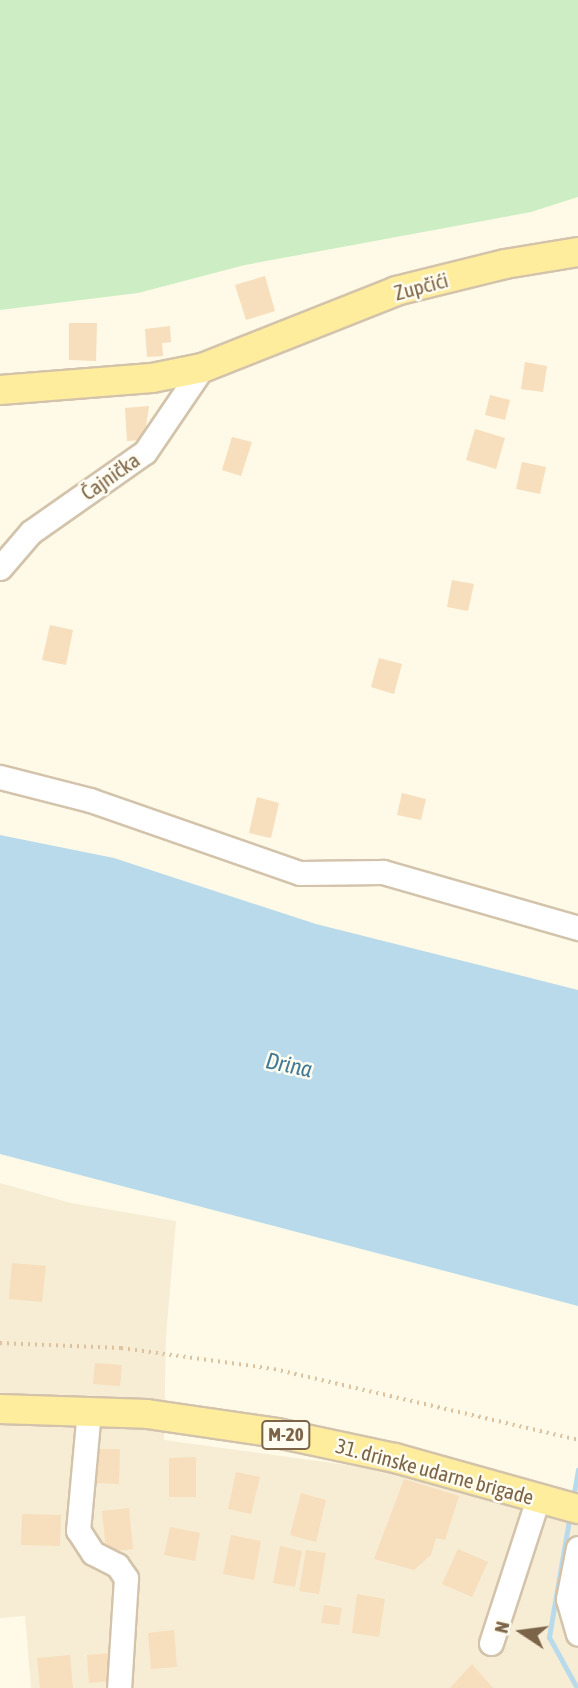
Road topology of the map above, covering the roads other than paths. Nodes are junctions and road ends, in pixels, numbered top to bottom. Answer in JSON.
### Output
{"nodes":[{"id":1,"x":578,"y":252,"type":"edge"},
{"id":2,"x":202,"y":368,"type":"junction"},
{"id":3,"x":0,"y":390,"type":"edge"},
{"id":4,"x":0,"y":568,"type":"edge"},
{"id":5,"x":0,"y":777,"type":"edge"},
{"id":6,"x":578,"y":928,"type":"edge"},
{"id":7,"x":0,"y":1409,"type":"edge"},
{"id":8,"x":89,"y":1410,"type":"junction"},
{"id":9,"x":538,"y":1498,"type":"junction"},
{"id":10,"x":572,"y":1507,"type":"edge"},
{"id":11,"x":578,"y":1548,"type":"edge"},
{"id":12,"x":578,"y":1634,"type":"edge"},
{"id":13,"x":491,"y":1643,"type":"dead end"},
{"id":14,"x":119,"y":1688,"type":"edge"}],
"edges":[{"from":1,"to":2,"type":"main road","name":"Zupčići"},
{"from":2,"to":3,"type":"main road"},
{"from":2,"to":4,"type":"street","name":"Čajnička"},
{"from":5,"to":6,"type":"street"},
{"from":7,"to":8,"type":"main road","name":"31. drinske udarne brigade","number":"M-20"},
{"from":8,"to":9,"type":"main road","name":"31. drinske udarne brigade","number":"M-20"},
{"from":8,"to":14,"type":"street"},
{"from":9,"to":10,"type":"main road","name":"31. drinske udarne brigade","number":"M-20"},
{"from":9,"to":13,"type":"street"},
{"from":11,"to":12,"type":"street"}]}
